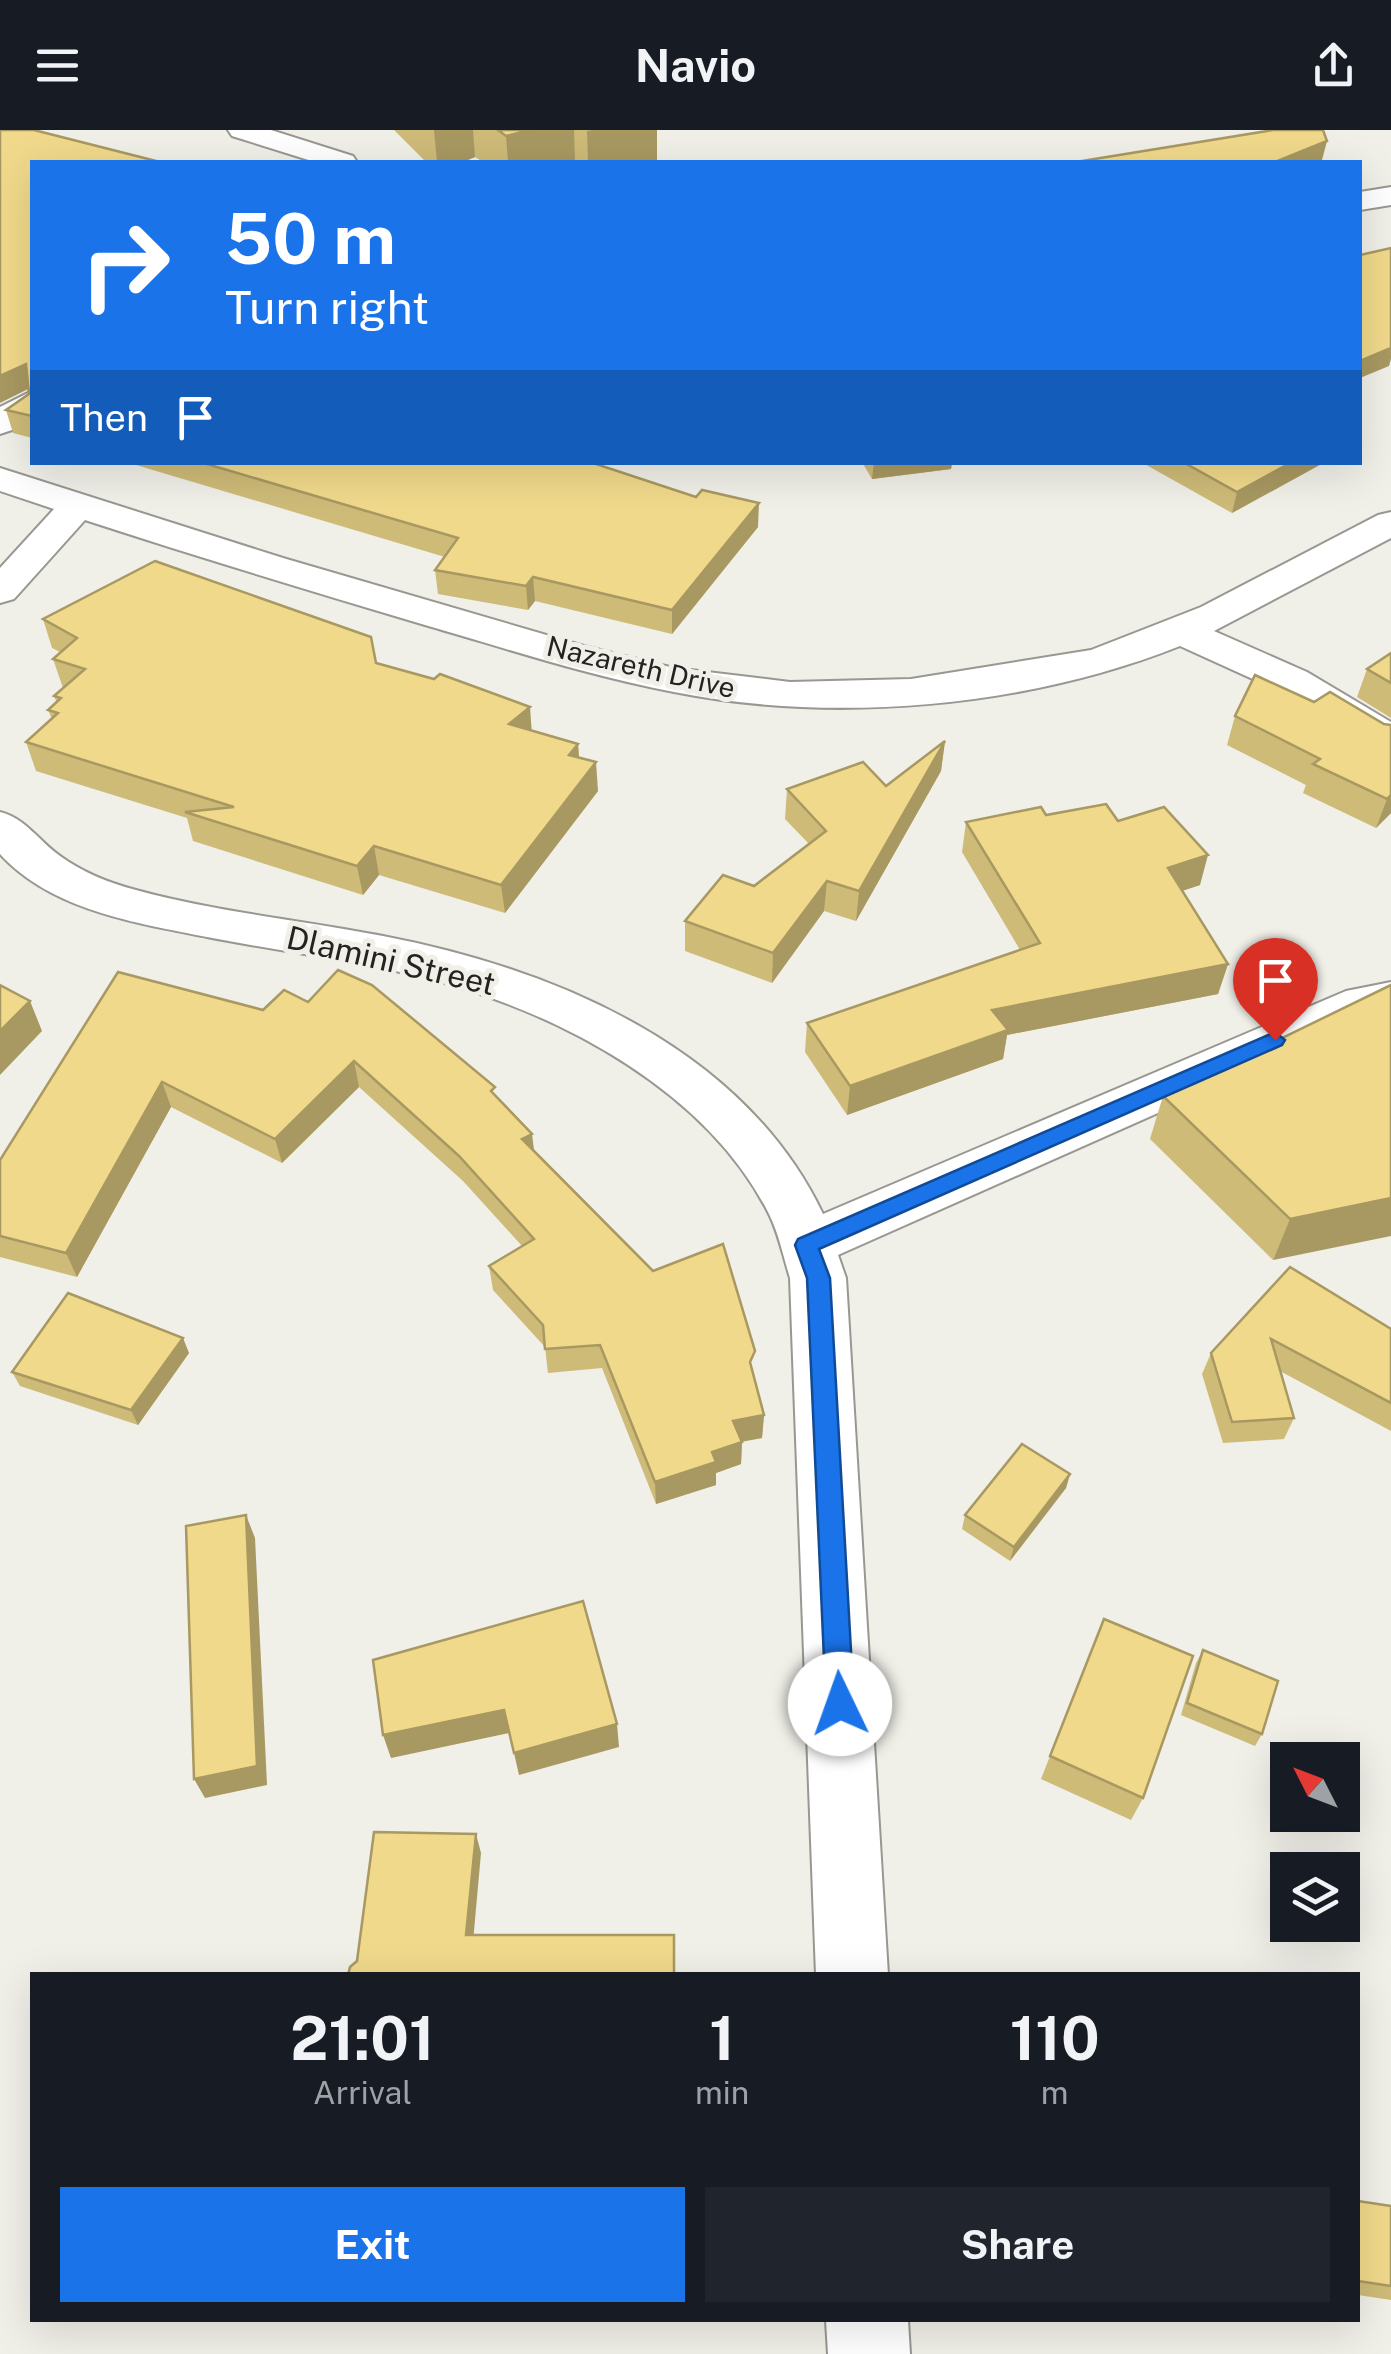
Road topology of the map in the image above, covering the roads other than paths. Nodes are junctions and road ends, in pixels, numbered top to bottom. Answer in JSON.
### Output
{"nodes":[{"id":1,"x":242,"y":130,"type":"edge"},
{"id":2,"x":292,"y":137,"type":"edge"},
{"id":3,"x":339,"y":160,"type":"edge"},
{"id":4,"x":1391,"y":196,"type":"edge"},
{"id":5,"x":1362,"y":200,"type":"edge"},
{"id":6,"x":30,"y":402,"type":"edge"},
{"id":7,"x":0,"y":423,"type":"edge"},
{"id":8,"x":0,"y":479,"type":"edge"},
{"id":9,"x":78,"y":505,"type":"junction"},
{"id":10,"x":1391,"y":524,"type":"edge"},
{"id":11,"x":0,"y":591,"type":"edge"},
{"id":12,"x":1181,"y":631,"type":"junction"},
{"id":13,"x":1391,"y":740,"type":"edge"},
{"id":14,"x":0,"y":826,"type":"edge"},
{"id":15,"x":1391,"y":999,"type":"edge"},
{"id":16,"x":806,"y":1245,"type":"junction"},
{"id":17,"x":852,"y":1972,"type":"edge"},
{"id":18,"x":867,"y":2322,"type":"edge"},
{"id":19,"x":869,"y":2354,"type":"edge"}],
"edges":[{"from":1,"to":2,"type":"street"},
{"from":2,"to":3,"type":"street"},
{"from":4,"to":5,"type":"street"},
{"from":6,"to":7,"type":"street"},
{"from":8,"to":9,"type":"street","name":"Nazareth Drive"},
{"from":9,"to":11,"type":"street"},
{"from":9,"to":12,"type":"street","name":"Nazareth Drive"},
{"from":10,"to":12,"type":"street","name":"Nazareth Drive"},
{"from":12,"to":13,"type":"street"},
{"from":14,"to":16,"type":"street","name":"Dlamini Street"},
{"from":15,"to":16,"type":"street"},
{"from":16,"to":17,"type":"street","name":"Dlamini Street"},
{"from":18,"to":19,"type":"street"}]}
